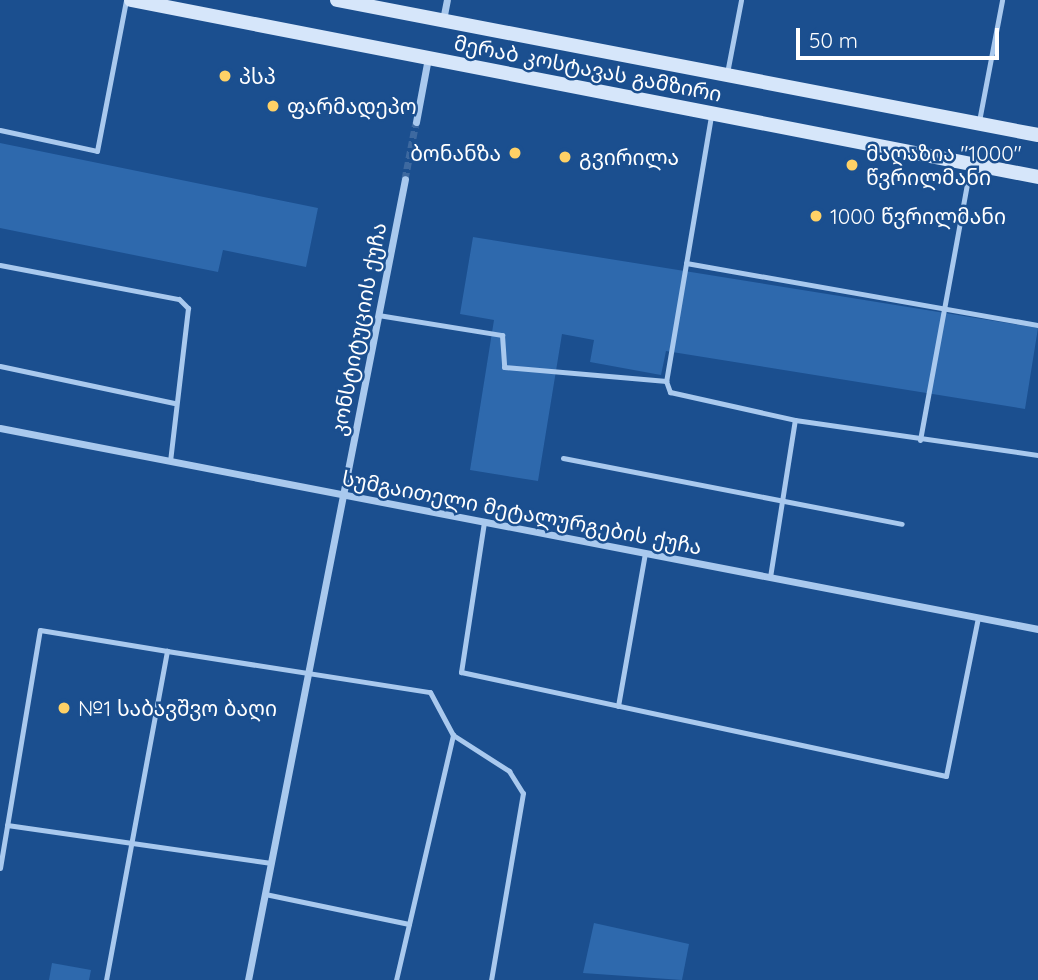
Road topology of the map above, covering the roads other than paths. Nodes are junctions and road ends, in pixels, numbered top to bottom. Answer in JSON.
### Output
{"nodes":[{"id":1,"x":128,"y":0,"type":"edge"},
{"id":2,"x":337,"y":0,"type":"edge"},
{"id":3,"x":447,"y":0,"type":"edge"},
{"id":4,"x":741,"y":0,"type":"edge"},
{"id":5,"x":1002,"y":0,"type":"edge"},
{"id":6,"x":443,"y":20,"type":"junction"},
{"id":7,"x":428,"y":58,"type":"junction"},
{"id":8,"x":727,"y":75,"type":"junction"},
{"id":9,"x":712,"y":113,"type":"junction"},
{"id":10,"x":416,"y":122,"type":"tunnel mouth"},
{"id":11,"x":979,"y":124,"type":"junction"},
{"id":12,"x":0,"y":130,"type":"edge"},
{"id":13,"x":1038,"y":135,"type":"edge"},
{"id":14,"x":971,"y":164,"type":"junction"},
{"id":15,"x":1038,"y":177,"type":"edge"},
{"id":16,"x":405,"y":179,"type":"tunnel mouth"},
{"id":17,"x":686,"y":263,"type":"junction"},
{"id":18,"x":0,"y":265,"type":"edge"},
{"id":19,"x":944,"y":310,"type":"junction"},
{"id":20,"x":378,"y":315,"type":"junction"},
{"id":21,"x":1038,"y":325,"type":"edge"},
{"id":22,"x":0,"y":366,"type":"edge"},
{"id":23,"x":666,"y":381,"type":"junction"},
{"id":24,"x":174,"y":403,"type":"junction"},
{"id":25,"x":795,"y":420,"type":"junction"},
{"id":26,"x":0,"y":428,"type":"edge"},
{"id":27,"x":920,"y":440,"type":"junction"},
{"id":28,"x":1038,"y":455,"type":"edge"},
{"id":29,"x":564,"y":458,"type":"dead end"},
{"id":30,"x":170,"y":461,"type":"junction"},
{"id":31,"x":342,"y":495,"type":"junction"},
{"id":32,"x":782,"y":501,"type":"junction"},
{"id":33,"x":484,"y":522,"type":"junction"},
{"id":34,"x":902,"y":524,"type":"dead end"},
{"id":35,"x":645,"y":553,"type":"junction"},
{"id":36,"x":770,"y":577,"type":"junction"},
{"id":37,"x":978,"y":618,"type":"junction"},
{"id":38,"x":1038,"y":629,"type":"edge"},
{"id":39,"x":167,"y":651,"type":"junction"},
{"id":40,"x":307,"y":677,"type":"junction"},
{"id":41,"x":618,"y":706,"type":"junction"},
{"id":42,"x":453,"y":735,"type":"junction"},
{"id":43,"x":7,"y":825,"type":"junction"},
{"id":44,"x":132,"y":843,"type":"junction"},
{"id":45,"x":271,"y":863,"type":"junction"},
{"id":46,"x":0,"y":868,"type":"edge"},
{"id":47,"x":265,"y":894,"type":"junction"},
{"id":48,"x":409,"y":924,"type":"junction"},
{"id":49,"x":106,"y":980,"type":"edge"},
{"id":50,"x":248,"y":980,"type":"edge"},
{"id":51,"x":396,"y":980,"type":"edge"},
{"id":52,"x":491,"y":980,"type":"edge"}],
"edges":[{"from":1,"to":7,"type":"street","name":"მერაბ კოსტავას გამზირი"},
{"from":1,"to":12,"type":"lane"},
{"from":2,"to":6,"type":"street","name":"მერაბ კოსტავას გამზირი"},
{"from":3,"to":6,"type":"street"},
{"from":4,"to":8,"type":"lane"},
{"from":5,"to":11,"type":"lane"},
{"from":6,"to":8,"type":"street","name":"მერაბ კოსტავას გამზირი"},
{"from":7,"to":9,"type":"street","name":"მერაბ კოსტავას გამზირი"},
{"from":7,"to":10,"type":"street"},
{"from":8,"to":11,"type":"street","name":"მერაბ კოსტავას გამზირი"},
{"from":9,"to":14,"type":"street","name":"მერაბ კოსტავას გამზირი"},
{"from":9,"to":17,"type":"lane"},
{"from":11,"to":13,"type":"street","name":"მერაბ კოსტავას გამზირი"},
{"from":14,"to":15,"type":"street","name":"მერაბ კოსტავას გამზირი"},
{"from":14,"to":19,"type":"lane"},
{"from":16,"to":20,"type":"street","name":"კონსტიტუციის ქუჩა"},
{"from":17,"to":19,"type":"lane"},
{"from":17,"to":23,"type":"lane"},
{"from":18,"to":24,"type":"lane"},
{"from":19,"to":21,"type":"lane"},
{"from":19,"to":27,"type":"lane"},
{"from":20,"to":23,"type":"lane"},
{"from":20,"to":31,"type":"street","name":"კონსტიტუციის ქუჩა"},
{"from":22,"to":24,"type":"lane"},
{"from":23,"to":25,"type":"lane"},
{"from":24,"to":30,"type":"lane"},
{"from":25,"to":27,"type":"lane"},
{"from":25,"to":32,"type":"lane"},
{"from":26,"to":30,"type":"street","name":"სუმგაითელი მეტალურგების ქუჩა"},
{"from":27,"to":28,"type":"lane"},
{"from":29,"to":32,"type":"lane"},
{"from":30,"to":31,"type":"street","name":"სუმგაითელი მეტალურგების ქუჩა"},
{"from":31,"to":33,"type":"street","name":"სუმგაითელი მეტალურგების ქუჩა"},
{"from":31,"to":40,"type":"street","name":"კონსტიტუციის ქუჩა"},
{"from":32,"to":34,"type":"lane"},
{"from":32,"to":36,"type":"lane"},
{"from":33,"to":35,"type":"street","name":"სუმგაითელი მეტალურგების ქუჩა"},
{"from":33,"to":41,"type":"lane"},
{"from":35,"to":36,"type":"street","name":"სუმგაითელი მეტალურგების ქუჩა"},
{"from":35,"to":41,"type":"lane"},
{"from":36,"to":37,"type":"street","name":"სუმგაითელი მეტალურგების ქუჩა"},
{"from":37,"to":38,"type":"street","name":"სუმგაითელი მეტალურგების ქუჩა"},
{"from":37,"to":41,"type":"lane"},
{"from":39,"to":40,"type":"lane"},
{"from":39,"to":43,"type":"lane"},
{"from":39,"to":44,"type":"lane"},
{"from":40,"to":42,"type":"lane"},
{"from":40,"to":45,"type":"street","name":"კონსტიტუციის ქუჩა"},
{"from":42,"to":48,"type":"lane"},
{"from":42,"to":52,"type":"lane"},
{"from":43,"to":44,"type":"lane"},
{"from":43,"to":46,"type":"lane"},
{"from":44,"to":45,"type":"lane"},
{"from":44,"to":49,"type":"lane"},
{"from":45,"to":47,"type":"street","name":"კონსტიტუციის ქუჩა"},
{"from":47,"to":48,"type":"lane"},
{"from":47,"to":50,"type":"street","name":"კონსტიტუციის ქუჩა"},
{"from":48,"to":51,"type":"lane"}]}
